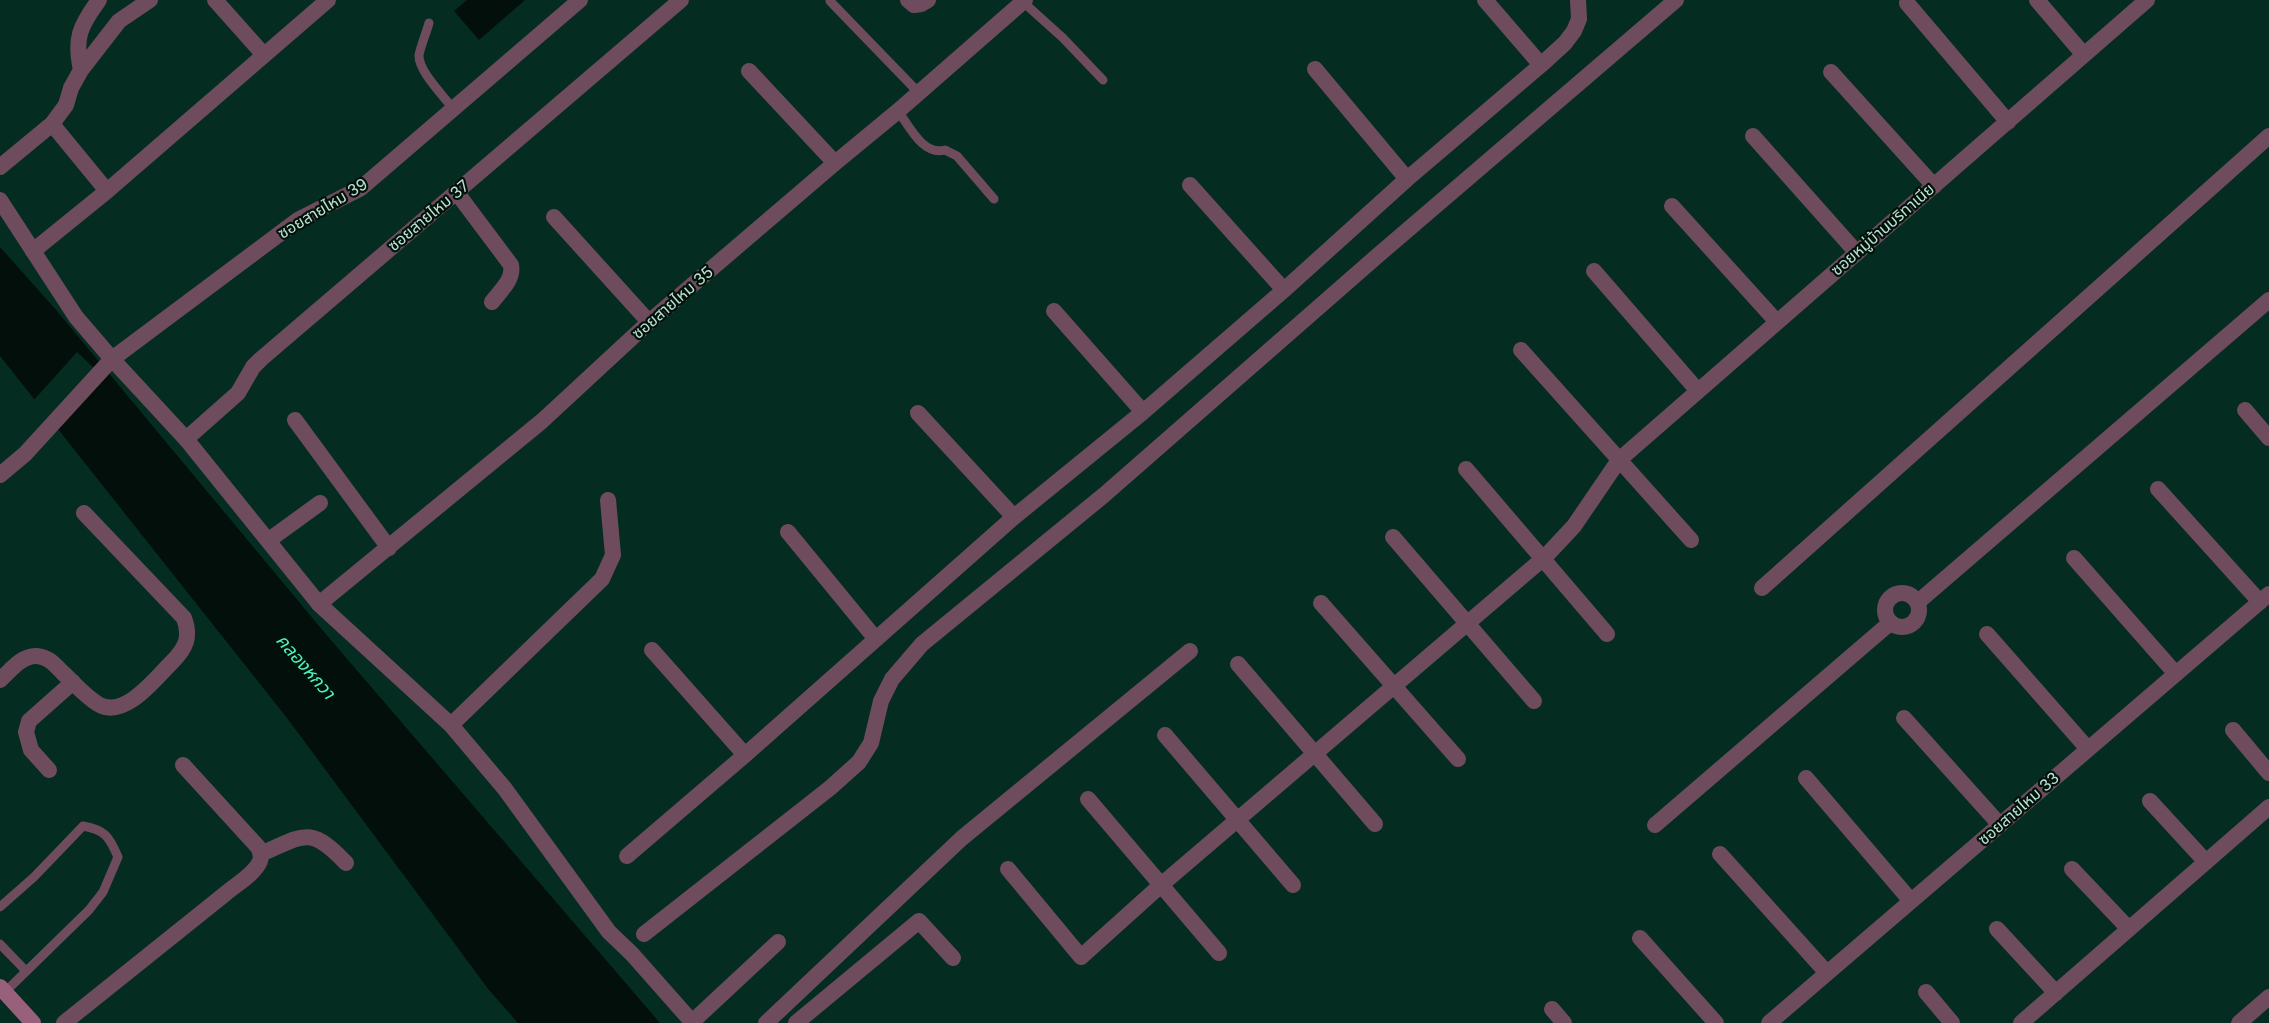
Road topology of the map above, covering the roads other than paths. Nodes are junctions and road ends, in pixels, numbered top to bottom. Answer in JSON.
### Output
{"nodes":[{"id":1,"x":99,"y":0,"type":"edge"},
{"id":2,"x":150,"y":0,"type":"edge"},
{"id":3,"x":215,"y":0,"type":"edge"},
{"id":4,"x":328,"y":0,"type":"edge"},
{"id":5,"x":580,"y":0,"type":"edge"},
{"id":6,"x":681,"y":0,"type":"edge"},
{"id":7,"x":908,"y":0,"type":"edge"},
{"id":8,"x":928,"y":0,"type":"edge"},
{"id":9,"x":1485,"y":0,"type":"edge"},
{"id":10,"x":1578,"y":0,"type":"edge"},
{"id":11,"x":1676,"y":0,"type":"edge"},
{"id":12,"x":2037,"y":0,"type":"edge"},
{"id":13,"x":2147,"y":0,"type":"edge"},
{"id":14,"x":830,"y":1,"type":"edge"},
{"id":15,"x":1024,"y":1,"type":"edge"},
{"id":16,"x":1907,"y":3,"type":"dead end"},
{"id":17,"x":429,"y":24,"type":"dead end"},
{"id":18,"x":264,"y":55,"type":"junction"},
{"id":19,"x":2084,"y":55,"type":"junction"},
{"id":20,"x":1541,"y":65,"type":"junction"},
{"id":21,"x":1315,"y":69,"type":"dead end"},
{"id":22,"x":81,"y":70,"type":"junction"},
{"id":23,"x":749,"y":71,"type":"dead end"},
{"id":24,"x":1831,"y":72,"type":"dead end"},
{"id":25,"x":1103,"y":80,"type":"dead end"},
{"id":26,"x":918,"y":92,"type":"junction"},
{"id":27,"x":454,"y":110,"type":"junction"},
{"id":28,"x":898,"y":111,"type":"junction"},
{"id":29,"x":2007,"y":122,"type":"junction"},
{"id":30,"x":52,"y":124,"type":"junction"},
{"id":31,"x":1753,"y":136,"type":"dead end"},
{"id":32,"x":2269,"y":136,"type":"edge"},
{"id":33,"x":835,"y":163,"type":"junction"},
{"id":34,"x":0,"y":167,"type":"edge"},
{"id":35,"x":1407,"y":179,"type":"junction"},
{"id":36,"x":1190,"y":185,"type":"dead end"},
{"id":37,"x":1934,"y":186,"type":"junction"},
{"id":38,"x":107,"y":191,"type":"junction"},
{"id":39,"x":457,"y":193,"type":"junction"},
{"id":40,"x":994,"y":199,"type":"dead end"},
{"id":41,"x":0,"y":200,"type":"edge"},
{"id":42,"x":1672,"y":206,"type":"dead end"},
{"id":43,"x":554,"y":218,"type":"dead end"},
{"id":44,"x":33,"y":251,"type":"junction"},
{"id":45,"x":1857,"y":253,"type":"junction"},
{"id":46,"x":1594,"y":271,"type":"dead end"},
{"id":47,"x":1284,"y":290,"type":"junction"},
{"id":48,"x":2269,"y":300,"type":"edge"},
{"id":49,"x":492,"y":302,"type":"dead end"},
{"id":50,"x":1054,"y":311,"type":"dead end"},
{"id":51,"x":650,"y":322,"type":"junction"},
{"id":52,"x":1777,"y":322,"type":"junction"},
{"id":53,"x":1521,"y":350,"type":"dead end"},
{"id":54,"x":108,"y":363,"type":"junction"},
{"id":55,"x":1698,"y":391,"type":"junction"},
{"id":56,"x":2245,"y":410,"type":"dead end"},
{"id":57,"x":1143,"y":412,"type":"junction"},
{"id":58,"x":918,"y":413,"type":"dead end"},
{"id":59,"x":295,"y":420,"type":"dead end"},
{"id":60,"x":2269,"y":438,"type":"edge"},
{"id":61,"x":186,"y":439,"type":"junction"},
{"id":62,"x":1619,"y":460,"type":"junction"},
{"id":63,"x":1466,"y":469,"type":"dead end"},
{"id":64,"x":0,"y":476,"type":"edge"},
{"id":65,"x":2158,"y":489,"type":"dead end"},
{"id":66,"x":608,"y":500,"type":"dead end"},
{"id":67,"x":320,"y":503,"type":"dead end"},
{"id":68,"x":84,"y":513,"type":"dead end"},
{"id":69,"x":1014,"y":517,"type":"junction"},
{"id":70,"x":788,"y":532,"type":"dead end"},
{"id":71,"x":1392,"y":537,"type":"dead end"},
{"id":72,"x":269,"y":540,"type":"junction"},
{"id":73,"x":1691,"y":540,"type":"dead end"},
{"id":74,"x":389,"y":548,"type":"junction"},
{"id":75,"x":2074,"y":558,"type":"dead end"},
{"id":76,"x":1543,"y":559,"type":"junction"},
{"id":77,"x":1762,"y":588,"type":"dead end"},
{"id":78,"x":2265,"y":598,"type":"edge"},
{"id":79,"x":1918,"y":602,"type":"junction"},
{"id":80,"x":1321,"y":603,"type":"dead end"},
{"id":81,"x":319,"y":604,"type":"junction"},
{"id":82,"x":1890,"y":623,"type":"junction"},
{"id":83,"x":1468,"y":624,"type":"junction"},
{"id":84,"x":1607,"y":634,"type":"dead end"},
{"id":85,"x":1987,"y":634,"type":"dead end"},
{"id":86,"x":875,"y":638,"type":"junction"},
{"id":87,"x":652,"y":650,"type":"dead end"},
{"id":88,"x":1190,"y":651,"type":"dead end"},
{"id":89,"x":1238,"y":664,"type":"dead end"},
{"id":90,"x":2176,"y":674,"type":"junction"},
{"id":91,"x":0,"y":680,"type":"edge"},
{"id":92,"x":73,"y":682,"type":"junction"},
{"id":93,"x":1394,"y":687,"type":"junction"},
{"id":94,"x":1534,"y":701,"type":"dead end"},
{"id":95,"x":1904,"y":718,"type":"dead end"},
{"id":96,"x":451,"y":725,"type":"junction"},
{"id":97,"x":2233,"y":730,"type":"dead end"},
{"id":98,"x":1166,"y":735,"type":"dead end"},
{"id":99,"x":2088,"y":749,"type":"junction"},
{"id":100,"x":746,"y":755,"type":"junction"},
{"id":101,"x":1315,"y":755,"type":"junction"},
{"id":102,"x":1458,"y":759,"type":"dead end"},
{"id":103,"x":183,"y":765,"type":"dead end"},
{"id":104,"x":49,"y":770,"type":"dead end"},
{"id":105,"x":2269,"y":773,"type":"edge"},
{"id":106,"x":1806,"y":778,"type":"dead end"},
{"id":107,"x":1088,"y":799,"type":"dead end"},
{"id":108,"x":2150,"y":801,"type":"dead end"},
{"id":109,"x":2269,"y":807,"type":"edge"},
{"id":110,"x":1238,"y":820,"type":"junction"},
{"id":111,"x":1375,"y":825,"type":"dead end"},
{"id":112,"x":1655,"y":825,"type":"dead end"},
{"id":113,"x":2000,"y":825,"type":"junction"},
{"id":114,"x":261,"y":854,"type":"junction"},
{"id":115,"x":1720,"y":854,"type":"dead end"},
{"id":116,"x":627,"y":856,"type":"dead end"},
{"id":117,"x":2206,"y":862,"type":"junction"},
{"id":118,"x":346,"y":863,"type":"dead end"},
{"id":119,"x":1008,"y":868,"type":"dead end"},
{"id":120,"x":2072,"y":869,"type":"dead end"},
{"id":121,"x":1161,"y":885,"type":"junction"},
{"id":122,"x":1293,"y":885,"type":"dead end"},
{"id":123,"x":1911,"y":901,"type":"junction"},
{"id":124,"x":0,"y":907,"type":"edge"},
{"id":125,"x":1997,"y":929,"type":"dead end"},
{"id":126,"x":2129,"y":929,"type":"junction"},
{"id":127,"x":644,"y":934,"type":"dead end"},
{"id":128,"x":1640,"y":938,"type":"dead end"},
{"id":129,"x":778,"y":942,"type":"dead end"},
{"id":130,"x":0,"y":944,"type":"edge"},
{"id":131,"x":1219,"y":953,"type":"dead end"},
{"id":132,"x":953,"y":958,"type":"dead end"},
{"id":133,"x":26,"y":971,"type":"junction"},
{"id":134,"x":1827,"y":973,"type":"junction"},
{"id":135,"x":2,"y":990,"type":"edge"},
{"id":136,"x":1926,"y":992,"type":"dead end"},
{"id":137,"x":2056,"y":993,"type":"junction"},
{"id":138,"x":2269,"y":997,"type":"edge"},
{"id":139,"x":1552,"y":1010,"type":"dead end"},
{"id":140,"x":692,"y":1022,"type":"edge"},
{"id":141,"x":33,"y":1023,"type":"edge"},
{"id":142,"x":64,"y":1023,"type":"edge"},
{"id":143,"x":766,"y":1023,"type":"edge"},
{"id":144,"x":796,"y":1023,"type":"edge"},
{"id":145,"x":1564,"y":1023,"type":"edge"},
{"id":146,"x":1716,"y":1023,"type":"edge"},
{"id":147,"x":1769,"y":1023,"type":"edge"},
{"id":148,"x":1952,"y":1023,"type":"edge"},
{"id":149,"x":2021,"y":1023,"type":"edge"},
{"id":150,"x":2239,"y":1023,"type":"edge"}],
"edges":[{"from":1,"to":22,"type":"street"},
{"from":2,"to":22,"type":"street"},
{"from":3,"to":18,"type":"street"},
{"from":4,"to":18,"type":"street"},
{"from":5,"to":27,"type":"street","name":"ซอยสายไหม 39"},
{"from":6,"to":39,"type":"street","name":"ซอยสายไหม 37"},
{"from":7,"to":8,"type":"street"},
{"from":9,"to":20,"type":"street"},
{"from":10,"to":20,"type":"street"},
{"from":11,"to":127,"type":"street"},
{"from":12,"to":19,"type":"street"},
{"from":13,"to":19,"type":"street","name":"ซอยหมู่บ้านบริทาเนีย"},
{"from":14,"to":26,"type":"lane"},
{"from":15,"to":25,"type":"lane"},
{"from":15,"to":26,"type":"street","name":"ซอยสายไหม 35"},
{"from":16,"to":29,"type":"street"},
{"from":17,"to":27,"type":"lane"},
{"from":18,"to":38,"type":"street"},
{"from":19,"to":29,"type":"street","name":"ซอยหมู่บ้านบริทาเนีย"},
{"from":20,"to":35,"type":"street"},
{"from":21,"to":35,"type":"street"},
{"from":22,"to":30,"type":"street"},
{"from":23,"to":33,"type":"street"},
{"from":24,"to":37,"type":"street"},
{"from":26,"to":28,"type":"street","name":"ซอยสายไหม 35"},
{"from":27,"to":54,"type":"street","name":"ซอยสายไหม 39"},
{"from":28,"to":33,"type":"street","name":"ซอยสายไหม 35"},
{"from":28,"to":40,"type":"lane"},
{"from":29,"to":37,"type":"street","name":"ซอยหมู่บ้านบริทาเนีย"},
{"from":30,"to":34,"type":"street"},
{"from":30,"to":38,"type":"street"},
{"from":31,"to":45,"type":"street"},
{"from":32,"to":77,"type":"street"},
{"from":33,"to":51,"type":"street","name":"ซอยสายไหม 35"},
{"from":35,"to":47,"type":"street"},
{"from":36,"to":47,"type":"street"},
{"from":37,"to":45,"type":"street","name":"ซอยหมู่บ้านบริทาเนีย"},
{"from":38,"to":44,"type":"street"},
{"from":39,"to":49,"type":"street"},
{"from":39,"to":61,"type":"street","name":"ซอยสายไหม 37"},
{"from":41,"to":44,"type":"street"},
{"from":42,"to":52,"type":"street"},
{"from":43,"to":51,"type":"street"},
{"from":44,"to":54,"type":"street"},
{"from":45,"to":52,"type":"street","name":"ซอยหมู่บ้านบริทาเนีย"},
{"from":46,"to":55,"type":"street"},
{"from":47,"to":57,"type":"street"},
{"from":48,"to":79,"type":"street"},
{"from":50,"to":57,"type":"street"},
{"from":51,"to":74,"type":"street","name":"ซอยสายไหม 35"},
{"from":52,"to":55,"type":"street","name":"ซอยหมู่บ้านบริทาเนีย"},
{"from":53,"to":62,"type":"street"},
{"from":54,"to":61,"type":"street"},
{"from":54,"to":64,"type":"street","name":"ซอยสายไหม 39"},
{"from":55,"to":62,"type":"street","name":"ซอยหมู่บ้านบริทาเนีย"},
{"from":56,"to":60,"type":"street"},
{"from":57,"to":69,"type":"street"},
{"from":58,"to":69,"type":"street"},
{"from":59,"to":74,"type":"street"},
{"from":61,"to":72,"type":"street"},
{"from":62,"to":73,"type":"street"},
{"from":62,"to":76,"type":"street","name":"ซอยหมู่บ้านบริทาเนีย"},
{"from":63,"to":76,"type":"street"},
{"from":65,"to":78,"type":"street"},
{"from":66,"to":96,"type":"street"},
{"from":67,"to":72,"type":"street"},
{"from":68,"to":92,"type":"street"},
{"from":69,"to":86,"type":"street"},
{"from":70,"to":86,"type":"street"},
{"from":71,"to":83,"type":"street"},
{"from":72,"to":81,"type":"street"},
{"from":74,"to":81,"type":"street","name":"ซอยสายไหม 35"},
{"from":75,"to":90,"type":"street"},
{"from":76,"to":83,"type":"street","name":"ซอยหมู่บ้านบริทาเนีย"},
{"from":76,"to":84,"type":"street"},
{"from":78,"to":90,"type":"street","name":"ซอยสายไหม 33"},
{"from":79,"to":82,"type":"street"},
{"from":79,"to":82,"type":"street"},
{"from":80,"to":93,"type":"street"},
{"from":81,"to":96,"type":"street"},
{"from":82,"to":112,"type":"street"},
{"from":83,"to":93,"type":"street","name":"ซอยหมู่บ้านบริทาเนีย"},
{"from":83,"to":94,"type":"street"},
{"from":85,"to":99,"type":"street"},
{"from":86,"to":100,"type":"street"},
{"from":87,"to":100,"type":"street"},
{"from":88,"to":143,"type":"street"},
{"from":89,"to":101,"type":"street"},
{"from":90,"to":99,"type":"street","name":"ซอยสายไหม 33"},
{"from":91,"to":92,"type":"street"},
{"from":92,"to":104,"type":"street"},
{"from":93,"to":101,"type":"street","name":"ซอยหมู่บ้านบริทาเนีย"},
{"from":93,"to":102,"type":"street"},
{"from":95,"to":113,"type":"street"},
{"from":96,"to":140,"type":"street"},
{"from":97,"to":105,"type":"street"},
{"from":98,"to":110,"type":"street"},
{"from":99,"to":113,"type":"street","name":"ซอยสายไหม 33"},
{"from":100,"to":116,"type":"street"},
{"from":101,"to":110,"type":"street","name":"ซอยหมู่บ้านบริทาเนีย"},
{"from":101,"to":111,"type":"street"},
{"from":103,"to":114,"type":"street"},
{"from":106,"to":123,"type":"street"},
{"from":107,"to":121,"type":"street"},
{"from":108,"to":117,"type":"street"},
{"from":109,"to":117,"type":"street"},
{"from":110,"to":121,"type":"street","name":"ซอยหมู่บ้านบริทาเนีย"},
{"from":110,"to":122,"type":"street"},
{"from":113,"to":123,"type":"street","name":"ซอยสายไหม 33"},
{"from":114,"to":118,"type":"street"},
{"from":114,"to":142,"type":"street"},
{"from":115,"to":134,"type":"street"},
{"from":117,"to":126,"type":"street"},
{"from":119,"to":121,"type":"street","name":"ซอยหมู่บ้านบริทาเนีย"},
{"from":120,"to":126,"type":"street"},
{"from":121,"to":131,"type":"street"},
{"from":123,"to":134,"type":"street","name":"ซอยสายไหม 33"},
{"from":124,"to":133,"type":"lane"},
{"from":125,"to":137,"type":"street"},
{"from":126,"to":137,"type":"street"},
{"from":128,"to":146,"type":"street"},
{"from":129,"to":140,"type":"street"},
{"from":130,"to":133,"type":"lane"},
{"from":132,"to":144,"type":"street"},
{"from":133,"to":135,"type":"lane"},
{"from":134,"to":147,"type":"street","name":"ซอยสายไหม 33"},
{"from":135,"to":141,"type":"main road"},
{"from":136,"to":148,"type":"street"},
{"from":137,"to":149,"type":"street"},
{"from":138,"to":150,"type":"street"},
{"from":139,"to":145,"type":"street"}]}
